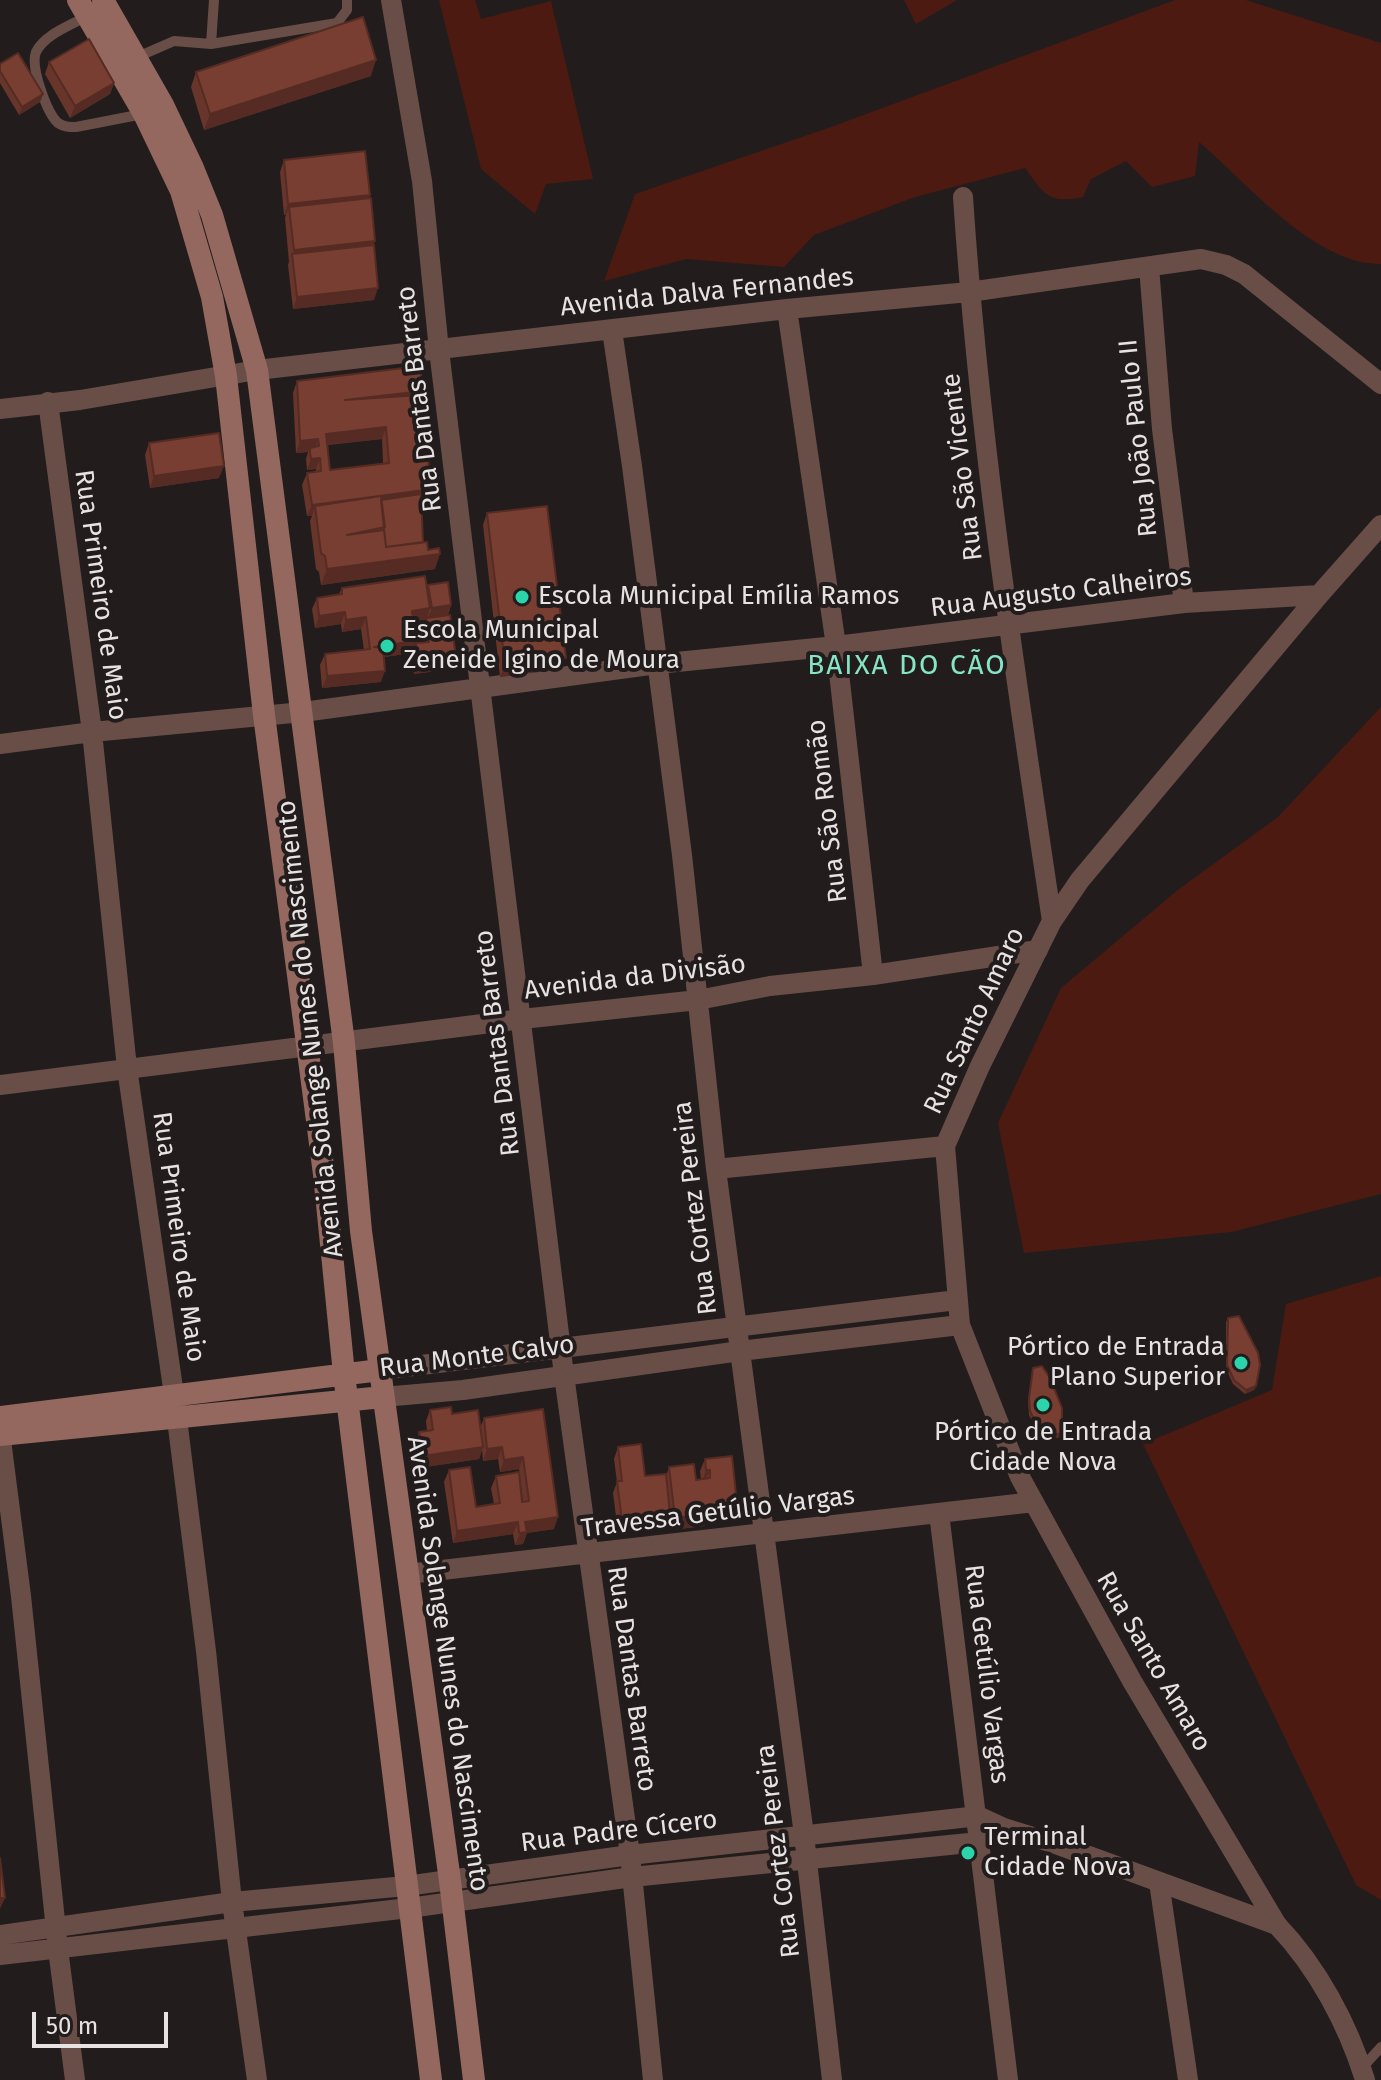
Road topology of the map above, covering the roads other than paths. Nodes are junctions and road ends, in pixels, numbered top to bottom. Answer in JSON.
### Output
{"nodes":[{"id":1,"x":103,"y":0,"type":"edge"},
{"id":2,"x":214,"y":0,"type":"edge"},
{"id":3,"x":347,"y":0,"type":"edge"},
{"id":4,"x":391,"y":0,"type":"edge"},
{"id":5,"x":82,"y":8,"type":"edge"},
{"id":6,"x":211,"y":44,"type":"junction"},
{"id":7,"x":125,"y":61,"type":"junction"},
{"id":8,"x":153,"y":109,"type":"junction"},
{"id":9,"x":963,"y":197,"type":"dead end"},
{"id":10,"x":1149,"y":267,"type":"junction"},
{"id":11,"x":969,"y":292,"type":"junction"},
{"id":12,"x":787,"y":309,"type":"junction"},
{"id":13,"x":612,"y":330,"type":"junction"},
{"id":14,"x":439,"y":350,"type":"junction"},
{"id":15,"x":257,"y":370,"type":"junction"},
{"id":16,"x":226,"y":376,"type":"junction"},
{"id":17,"x":1381,"y":384,"type":"edge"},
{"id":18,"x":48,"y":402,"type":"junction"},
{"id":19,"x":0,"y":409,"type":"edge"},
{"id":20,"x":1381,"y":525,"type":"edge"},
{"id":21,"x":1319,"y":595,"type":"junction"},
{"id":22,"x":1184,"y":603,"type":"junction"},
{"id":23,"x":1008,"y":625,"type":"junction"},
{"id":24,"x":836,"y":646,"type":"junction"},
{"id":25,"x":657,"y":664,"type":"junction"},
{"id":26,"x":481,"y":688,"type":"junction"},
{"id":27,"x":303,"y":712,"type":"junction"},
{"id":28,"x":264,"y":715,"type":"junction"},
{"id":29,"x":92,"y":732,"type":"junction"},
{"id":30,"x":0,"y":744,"type":"edge"},
{"id":31,"x":1052,"y":921,"type":"junction"},
{"id":32,"x":1038,"y":950,"type":"junction"},
{"id":33,"x":873,"y":975,"type":"junction"},
{"id":34,"x":698,"y":1000,"type":"junction"},
{"id":35,"x":522,"y":1019,"type":"junction"},
{"id":36,"x":344,"y":1043,"type":"junction"},
{"id":37,"x":306,"y":1047,"type":"junction"},
{"id":38,"x":127,"y":1068,"type":"junction"},
{"id":39,"x":0,"y":1085,"type":"edge"},
{"id":40,"x":945,"y":1146,"type":"junction"},
{"id":41,"x":716,"y":1169,"type":"junction"},
{"id":42,"x":957,"y":1300,"type":"junction"},
{"id":43,"x":960,"y":1325,"type":"junction"},
{"id":44,"x":736,"y":1328,"type":"junction"},
{"id":45,"x":561,"y":1350,"type":"junction"},
{"id":46,"x":740,"y":1351,"type":"junction"},
{"id":47,"x":380,"y":1370,"type":"junction"},
{"id":48,"x":344,"y":1374,"type":"junction"},
{"id":49,"x":564,"y":1375,"type":"junction"},
{"id":50,"x":174,"y":1395,"type":"junction"},
{"id":51,"x":383,"y":1397,"type":"junction"},
{"id":52,"x":348,"y":1399,"type":"junction"},
{"id":53,"x":0,"y":1417,"type":"edge"},
{"id":54,"x":176,"y":1418,"type":"junction"},
{"id":55,"x":0,"y":1434,"type":"edge"},
{"id":56,"x":1034,"y":1502,"type":"junction"},
{"id":57,"x":939,"y":1513,"type":"junction"},
{"id":58,"x":765,"y":1532,"type":"junction"},
{"id":59,"x":587,"y":1555,"type":"junction"},
{"id":60,"x":407,"y":1574,"type":"junction"},
{"id":61,"x":978,"y":1816,"type":"junction"},
{"id":62,"x":1004,"y":1828,"type":"junction"},
{"id":63,"x":804,"y":1835,"type":"junction"},
{"id":64,"x":979,"y":1842,"type":"junction"},
{"id":65,"x":630,"y":1855,"type":"junction"},
{"id":66,"x":806,"y":1860,"type":"junction"},
{"id":67,"x":632,"y":1877,"type":"junction"},
{"id":68,"x":1159,"y":1882,"type":"junction"},
{"id":69,"x":451,"y":1891,"type":"junction"},
{"id":70,"x":407,"y":1897,"type":"junction"},
{"id":71,"x":232,"y":1902,"type":"junction"},
{"id":72,"x":1277,"y":1925,"type":"junction"},
{"id":73,"x":236,"y":1927,"type":"junction"},
{"id":74,"x":0,"y":1935,"type":"edge"},
{"id":75,"x":57,"y":1939,"type":"junction"},
{"id":76,"x":0,"y":1955,"type":"edge"},
{"id":77,"x":1381,"y":2047,"type":"edge"},
{"id":78,"x":1363,"y":2074,"type":"edge"},
{"id":79,"x":75,"y":2080,"type":"edge"},
{"id":80,"x":257,"y":2080,"type":"edge"},
{"id":81,"x":431,"y":2080,"type":"edge"},
{"id":82,"x":474,"y":2080,"type":"edge"},
{"id":83,"x":653,"y":2080,"type":"edge"},
{"id":84,"x":832,"y":2080,"type":"edge"},
{"id":85,"x":1008,"y":2080,"type":"edge"},
{"id":86,"x":1188,"y":2080,"type":"edge"}],
"edges":[{"from":1,"to":7,"type":"main road","name":"Avenida Solange Nunes do Nascimento"},
{"from":2,"to":6,"type":"lane"},
{"from":3,"to":6,"type":"lane"},
{"from":4,"to":14,"type":"street","name":"Rua Dantas Barreto"},
{"from":5,"to":7,"type":"main road","name":"Avenida Solange Nunes do Nascimento"},
{"from":5,"to":8,"type":"lane"},
{"from":6,"to":7,"type":"lane"},
{"from":7,"to":8,"type":"main road","name":"Avenida Solange Nunes do Nascimento"},
{"from":8,"to":15,"type":"main road","name":"Avenida Solange Nunes do Nascimento"},
{"from":8,"to":16,"type":"main road","name":"Avenida Solange Nunes do Nascimento"},
{"from":9,"to":11,"type":"street","name":"Rua São Vicente"},
{"from":10,"to":11,"type":"street","name":"Avenida Dalva Fernandes"},
{"from":10,"to":17,"type":"street","name":"Avenida Dalva Fernandes"},
{"from":10,"to":22,"type":"street","name":"Rua João Paulo II"},
{"from":11,"to":12,"type":"street","name":"Avenida Dalva Fernandes"},
{"from":11,"to":23,"type":"street","name":"Rua São Vicente"},
{"from":12,"to":13,"type":"street","name":"Avenida Dalva Fernandes"},
{"from":12,"to":24,"type":"street","name":"Rua São Romão"},
{"from":13,"to":14,"type":"street","name":"Avenida Dalva Fernandes"},
{"from":13,"to":25,"type":"street","name":"Rua Cortez Pereira"},
{"from":14,"to":15,"type":"street","name":"Avenida Dalva Fernandes"},
{"from":14,"to":26,"type":"street","name":"Rua Dantas Barreto"},
{"from":15,"to":16,"type":"street","name":"Avenida Dalva Fernandes"},
{"from":15,"to":27,"type":"main road","name":"Avenida Solange Nunes do Nascimento"},
{"from":16,"to":18,"type":"street","name":"Avenida Dalva Fernandes"},
{"from":16,"to":28,"type":"main road","name":"Avenida Solange Nunes do Nascimento"},
{"from":18,"to":19,"type":"street","name":"Avenida Dalva Fernandes"},
{"from":18,"to":29,"type":"street","name":"Rua Primeiro de Maio"},
{"from":20,"to":21,"type":"street","name":"Rua Santo Amaro"},
{"from":21,"to":22,"type":"street","name":"Rua Augusto Calheiros"},
{"from":21,"to":31,"type":"street","name":"Rua Santo Amaro"},
{"from":22,"to":23,"type":"street","name":"Rua Augusto Calheiros"},
{"from":23,"to":24,"type":"street","name":"Rua Augusto Calheiros"},
{"from":23,"to":31,"type":"street","name":"Rua São Vicente"},
{"from":24,"to":25,"type":"street","name":"Rua Augusto Calheiros"},
{"from":24,"to":33,"type":"street","name":"Rua São Romão"},
{"from":25,"to":26,"type":"street","name":"Rua Augusto Calheiros"},
{"from":25,"to":34,"type":"street","name":"Rua Cortez Pereira"},
{"from":26,"to":27,"type":"street","name":"Rua Augusto Calheiros"},
{"from":26,"to":35,"type":"street","name":"Rua Dantas Barreto"},
{"from":27,"to":28,"type":"street","name":"Rua Augusto Calheiros"},
{"from":27,"to":36,"type":"main road","name":"Avenida Solange Nunes do Nascimento"},
{"from":28,"to":29,"type":"street","name":"Rua Augusto Calheiros"},
{"from":28,"to":37,"type":"main road","name":"Avenida Solange Nunes do Nascimento"},
{"from":29,"to":30,"type":"street","name":"Rua Augusto Calheiros"},
{"from":29,"to":38,"type":"street","name":"Rua Primeiro de Maio"},
{"from":31,"to":32,"type":"street","name":"Rua Santo Amaro"},
{"from":32,"to":33,"type":"street","name":"Avenida da Divisão"},
{"from":32,"to":40,"type":"street","name":"Rua Santo Amaro"},
{"from":33,"to":34,"type":"street","name":"Avenida da Divisão"},
{"from":34,"to":35,"type":"street","name":"Avenida da Divisão"},
{"from":34,"to":41,"type":"street","name":"Rua Cortez Pereira"},
{"from":35,"to":36,"type":"street","name":"Avenida da Divisão"},
{"from":35,"to":45,"type":"street","name":"Rua Dantas Barreto"},
{"from":36,"to":37,"type":"street","name":"Avenida da Divisão"},
{"from":36,"to":47,"type":"main road","name":"Avenida Solange Nunes do Nascimento"},
{"from":37,"to":38,"type":"street","name":"Avenida da Divisão"},
{"from":37,"to":48,"type":"main road","name":"Avenida Solange Nunes do Nascimento"},
{"from":38,"to":39,"type":"street","name":"Avenida da Divisão"},
{"from":38,"to":50,"type":"street","name":"Rua Primeiro de Maio"},
{"from":40,"to":41,"type":"street"},
{"from":40,"to":42,"type":"street","name":"Rua Santo Amaro"},
{"from":41,"to":44,"type":"street","name":"Rua Cortez Pereira"},
{"from":42,"to":43,"type":"street","name":"Rua Santo Amaro"},
{"from":42,"to":44,"type":"street","name":"Rua Monte Calvo"},
{"from":43,"to":46,"type":"street","name":"Rua Monte Calvo"},
{"from":43,"to":56,"type":"street","name":"Rua Santo Amaro"},
{"from":44,"to":45,"type":"street","name":"Rua Monte Calvo"},
{"from":44,"to":46,"type":"street","name":"Rua Cortez Pereira"},
{"from":45,"to":47,"type":"street","name":"Rua Monte Calvo"},
{"from":45,"to":49,"type":"street","name":"Rua Dantas Barreto"},
{"from":46,"to":49,"type":"street","name":"Rua Monte Calvo"},
{"from":46,"to":58,"type":"street","name":"Rua Cortez Pereira"},
{"from":47,"to":48,"type":"main road","name":"Rua Monte Calvo"},
{"from":47,"to":51,"type":"main road","name":"Avenida Solange Nunes do Nascimento"},
{"from":48,"to":50,"type":"main road","name":"Rua Monte Calvo"},
{"from":48,"to":52,"type":"main road","name":"Avenida Solange Nunes do Nascimento"},
{"from":49,"to":51,"type":"street","name":"Rua Monte Calvo"},
{"from":49,"to":59,"type":"street","name":"Rua Dantas Barreto"},
{"from":50,"to":53,"type":"main road","name":"Rua Monte Calvo"},
{"from":50,"to":54,"type":"street","name":"Rua Primeiro de Maio"},
{"from":51,"to":52,"type":"main road","name":"Rua Monte Calvo"},
{"from":51,"to":60,"type":"main road","name":"Avenida Solange Nunes do Nascimento"},
{"from":52,"to":54,"type":"main road","name":"Rua Monte Calvo"},
{"from":52,"to":70,"type":"main road","name":"Avenida Solange Nunes do Nascimento"},
{"from":54,"to":55,"type":"main road","name":"Rua Monte Calvo"},
{"from":54,"to":71,"type":"street","name":"Rua Primeiro de Maio"},
{"from":55,"to":75,"type":"street"},
{"from":56,"to":57,"type":"street","name":"Travessa Getúlio Vargas"},
{"from":56,"to":72,"type":"street","name":"Rua Santo Amaro"},
{"from":57,"to":58,"type":"street","name":"Travessa Getúlio Vargas"},
{"from":57,"to":61,"type":"street","name":"Rua Getúlio Vargas"},
{"from":58,"to":59,"type":"street","name":"Travessa Getúlio Vargas"},
{"from":58,"to":63,"type":"street","name":"Rua Cortez Pereira"},
{"from":59,"to":60,"type":"street","name":"Travessa Getúlio Vargas"},
{"from":59,"to":65,"type":"street","name":"Rua Dantas Barreto"},
{"from":60,"to":69,"type":"main road","name":"Avenida Solange Nunes do Nascimento"},
{"from":61,"to":62,"type":"street"},
{"from":61,"to":63,"type":"street","name":"Rua Padre Cícero"},
{"from":61,"to":64,"type":"street","name":"Rua Getúlio Vargas"},
{"from":62,"to":64,"type":"street","name":"Rua Padre Cícero"},
{"from":62,"to":68,"type":"street"},
{"from":63,"to":65,"type":"street","name":"Rua Padre Cícero"},
{"from":63,"to":66,"type":"street","name":"Rua Cortez Pereira"},
{"from":64,"to":66,"type":"street","name":"Rua Padre Cícero"},
{"from":64,"to":85,"type":"street","name":"Rua Getúlio Vargas"},
{"from":65,"to":67,"type":"street","name":"Rua Dantas Barreto"},
{"from":65,"to":69,"type":"street","name":"Rua Padre Cícero"},
{"from":66,"to":67,"type":"street","name":"Rua Padre Cícero"},
{"from":66,"to":84,"type":"street","name":"Rua Cortez Pereira"},
{"from":67,"to":69,"type":"street","name":"Rua Padre Cícero"},
{"from":67,"to":83,"type":"street","name":"Rua Dantas Barreto"},
{"from":68,"to":72,"type":"street"},
{"from":68,"to":86,"type":"street"},
{"from":69,"to":70,"type":"street","name":"Rua Padre Cícero"},
{"from":69,"to":82,"type":"main road","name":"Avenida Solange Nunes do Nascimento"},
{"from":70,"to":71,"type":"street","name":"Rua Padre Cícero"},
{"from":70,"to":73,"type":"street","name":"Rua Padre Cícero"},
{"from":70,"to":81,"type":"main road","name":"Avenida Solange Nunes do Nascimento"},
{"from":71,"to":73,"type":"street","name":"Rua Primeiro de Maio"},
{"from":71,"to":75,"type":"street","name":"Rua Padre Cícero"},
{"from":72,"to":78,"type":"street","name":"Rua Santo Amaro"},
{"from":73,"to":75,"type":"street","name":"Rua Padre Cícero"},
{"from":73,"to":80,"type":"street","name":"Rua Primeiro de Maio"},
{"from":74,"to":75,"type":"street","name":"Rua Padre Cícero"},
{"from":75,"to":76,"type":"street","name":"Rua Padre Cícero"},
{"from":75,"to":79,"type":"street"},
{"from":77,"to":78,"type":"lane"}]}
